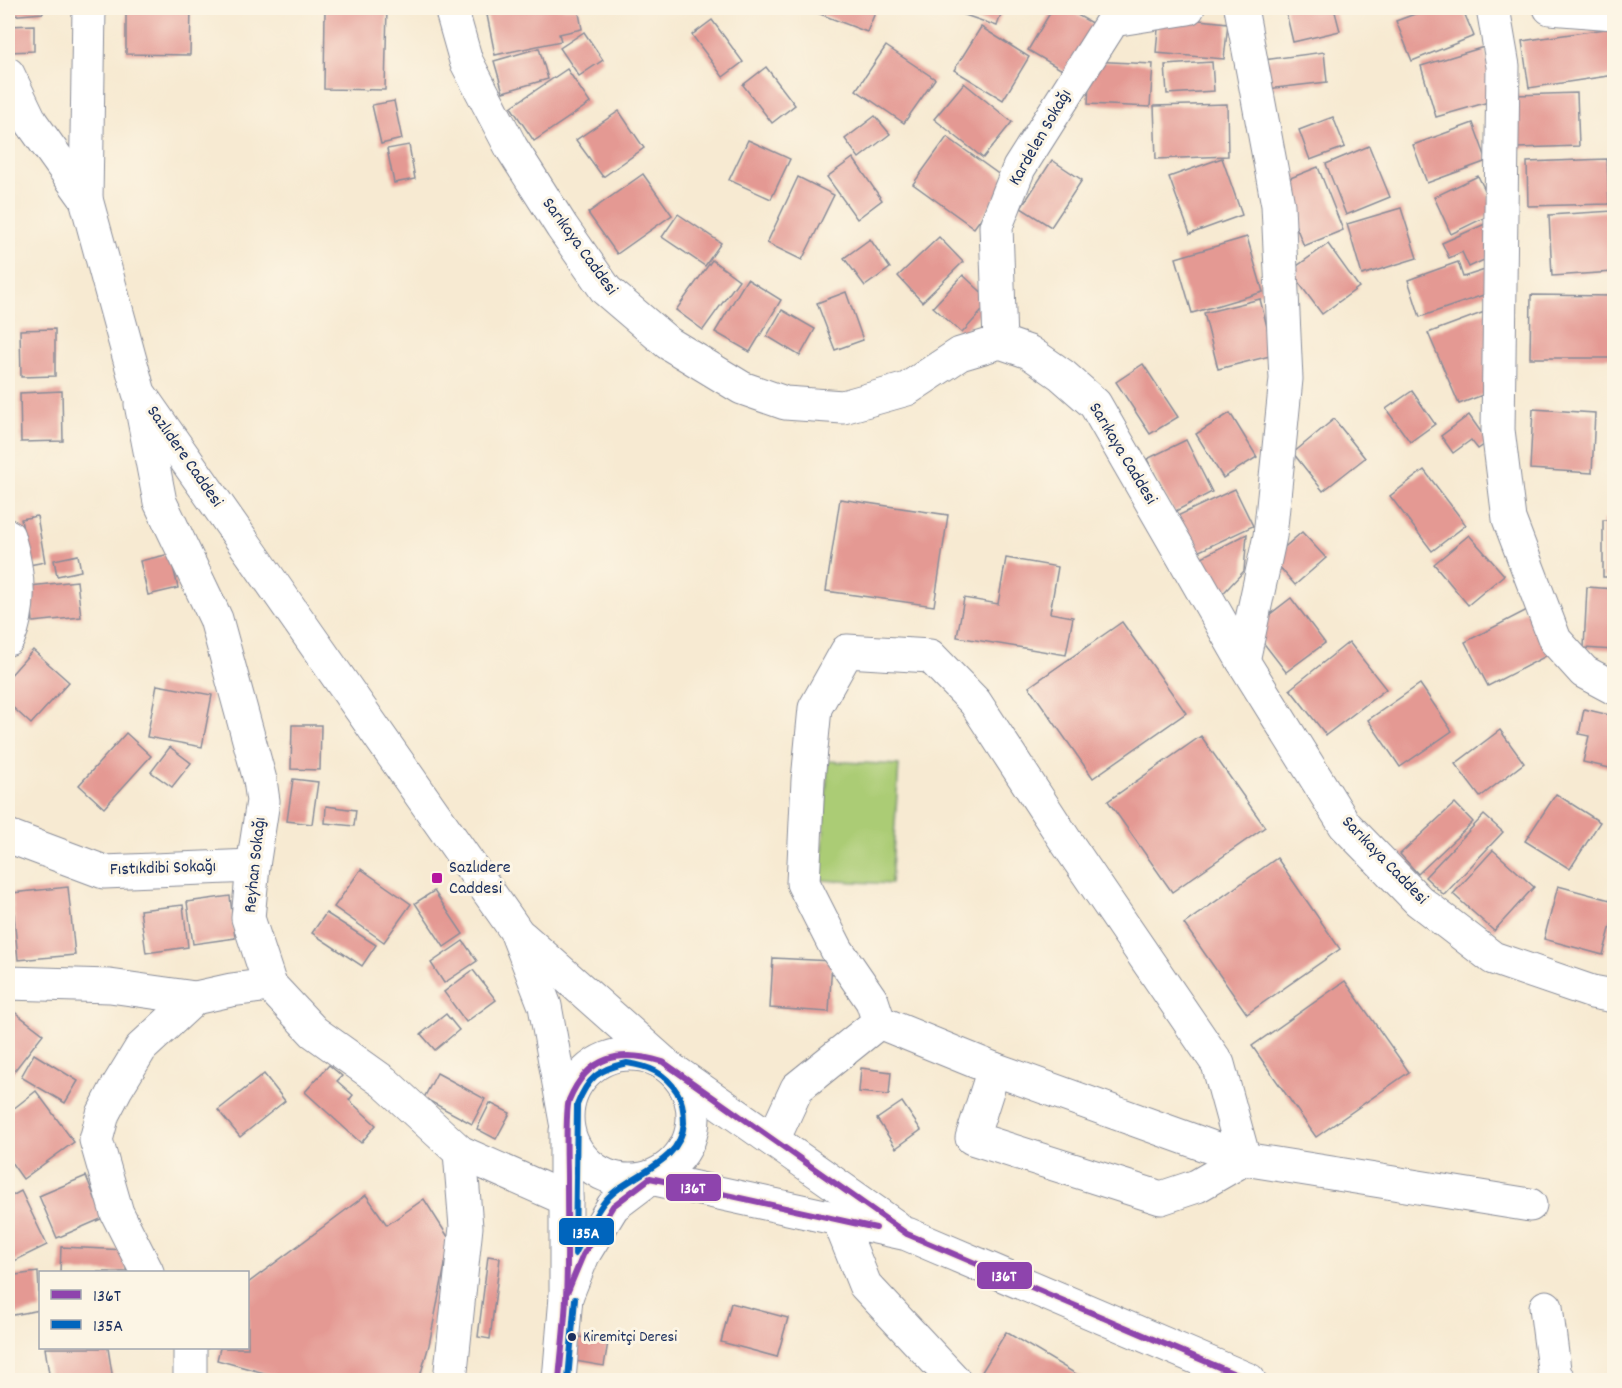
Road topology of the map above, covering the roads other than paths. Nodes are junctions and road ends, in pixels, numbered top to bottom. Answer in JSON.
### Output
{"nodes":[{"id":1,"x":89,"y":8,"type":"edge"},
{"id":2,"x":451,"y":8,"type":"edge"},
{"id":3,"x":1188,"y":8,"type":"edge"},
{"id":4,"x":1241,"y":8,"type":"edge"},
{"id":5,"x":1493,"y":8,"type":"edge"},
{"id":6,"x":1550,"y":8,"type":"edge"},
{"id":7,"x":1614,"y":13,"type":"edge"},
{"id":8,"x":1104,"y":14,"type":"edge"},
{"id":9,"x":8,"y":74,"type":"edge"},
{"id":10,"x":86,"y":199,"type":"junction"},
{"id":11,"x":1000,"y":342,"type":"junction"},
{"id":12,"x":139,"y":393,"type":"junction"},
{"id":13,"x":8,"y":536,"type":"edge"},
{"id":14,"x":8,"y":639,"type":"edge"},
{"id":15,"x":1243,"y":661,"type":"junction"},
{"id":16,"x":1614,"y":688,"type":"edge"},
{"id":17,"x":8,"y":836,"type":"edge"},
{"id":18,"x":42,"y":850,"type":"junction"},
{"id":19,"x":8,"y":858,"type":"edge"},
{"id":20,"x":253,"y":866,"type":"junction"},
{"id":21,"x":516,"y":931,"type":"junction"},
{"id":22,"x":8,"y":983,"type":"edge"},
{"id":23,"x":270,"y":986,"type":"junction"},
{"id":24,"x":1614,"y":996,"type":"edge"},
{"id":25,"x":195,"y":998,"type":"junction"},
{"id":26,"x":879,"y":1022,"type":"junction"},
{"id":27,"x":663,"y":1062,"type":"junction"},
{"id":28,"x":994,"y":1069,"type":"junction"},
{"id":29,"x":566,"y":1122,"type":"junction"},
{"id":30,"x":773,"y":1140,"type":"junction"},
{"id":31,"x":460,"y":1152,"type":"junction"},
{"id":32,"x":1244,"y":1159,"type":"junction"},
{"id":33,"x":650,"y":1178,"type":"junction"},
{"id":34,"x":566,"y":1199,"type":"junction"},
{"id":35,"x":1530,"y":1205,"type":"dead end"},
{"id":36,"x":839,"y":1220,"type":"junction"},
{"id":37,"x":907,"y":1234,"type":"junction"},
{"id":38,"x":146,"y":1271,"type":"edge"},
{"id":39,"x":566,"y":1297,"type":"junction"},
{"id":40,"x":1546,"y":1307,"type":"dead end"},
{"id":41,"x":190,"y":1349,"type":"edge"},
{"id":42,"x":190,"y":1380,"type":"edge"},
{"id":43,"x":450,"y":1380,"type":"edge"},
{"id":44,"x":559,"y":1380,"type":"edge"},
{"id":45,"x":954,"y":1380,"type":"edge"},
{"id":46,"x":1249,"y":1380,"type":"edge"},
{"id":47,"x":1559,"y":1380,"type":"edge"}],
"edges":[{"from":1,"to":10,"type":"street","name":"Sazlıdere Caddesi"},
{"from":2,"to":11,"type":"street","name":"Sarıkaya Caddesi"},
{"from":3,"to":8,"type":"street","name":"Kardelen Sokağı"},
{"from":4,"to":15,"type":"street"},
{"from":5,"to":16,"type":"street"},
{"from":6,"to":7,"type":"street"},
{"from":8,"to":11,"type":"street","name":"Kardelen Sokağı"},
{"from":9,"to":10,"type":"street"},
{"from":10,"to":12,"type":"street","name":"Sazlıdere Caddesi"},
{"from":11,"to":15,"type":"street","name":"Sarıkaya Caddesi"},
{"from":12,"to":20,"type":"street","name":"Reyhan Sokağı"},
{"from":12,"to":21,"type":"street","name":"Sazlıdere Caddesi"},
{"from":13,"to":14,"type":"street"},
{"from":15,"to":24,"type":"street","name":"Sarıkaya Caddesi"},
{"from":17,"to":18,"type":"street","name":"Fıstıkdibi Sokağı"},
{"from":18,"to":19,"type":"street"},
{"from":18,"to":20,"type":"street","name":"Fıstıkdibi Sokağı"},
{"from":20,"to":23,"type":"street","name":"Reyhan Sokağı"},
{"from":21,"to":27,"type":"street","name":"Sazlıdere Caddesi"},
{"from":21,"to":29,"type":"street","name":"Sazlıdere Caddesi"},
{"from":22,"to":25,"type":"street"},
{"from":23,"to":25,"type":"street"},
{"from":23,"to":31,"type":"street","name":"Reyhan Sokağı"},
{"from":25,"to":38,"type":"street"},
{"from":26,"to":28,"type":"street"},
{"from":26,"to":30,"type":"street"},
{"from":26,"to":32,"type":"street"},
{"from":27,"to":29,"type":"street","name":"Sazlıdere Caddesi"},
{"from":27,"to":30,"type":"street"},
{"from":27,"to":33,"type":"street","name":"Sazlıdere Caddesi"},
{"from":28,"to":32,"type":"street"},
{"from":28,"to":32,"type":"street"},
{"from":29,"to":33,"type":"street","name":"Sazlıdere Caddesi"},
{"from":29,"to":34,"type":"street"},
{"from":30,"to":37,"type":"street"},
{"from":31,"to":34,"type":"street","name":"Reyhan Sokağı"},
{"from":31,"to":43,"type":"street"},
{"from":32,"to":35,"type":"street"},
{"from":33,"to":36,"type":"street"},
{"from":33,"to":39,"type":"street"},
{"from":34,"to":39,"type":"street"},
{"from":36,"to":37,"type":"street"},
{"from":36,"to":45,"type":"street"},
{"from":37,"to":46,"type":"street"},
{"from":39,"to":44,"type":"street"},
{"from":40,"to":47,"type":"street"},
{"from":41,"to":42,"type":"street"}]}
